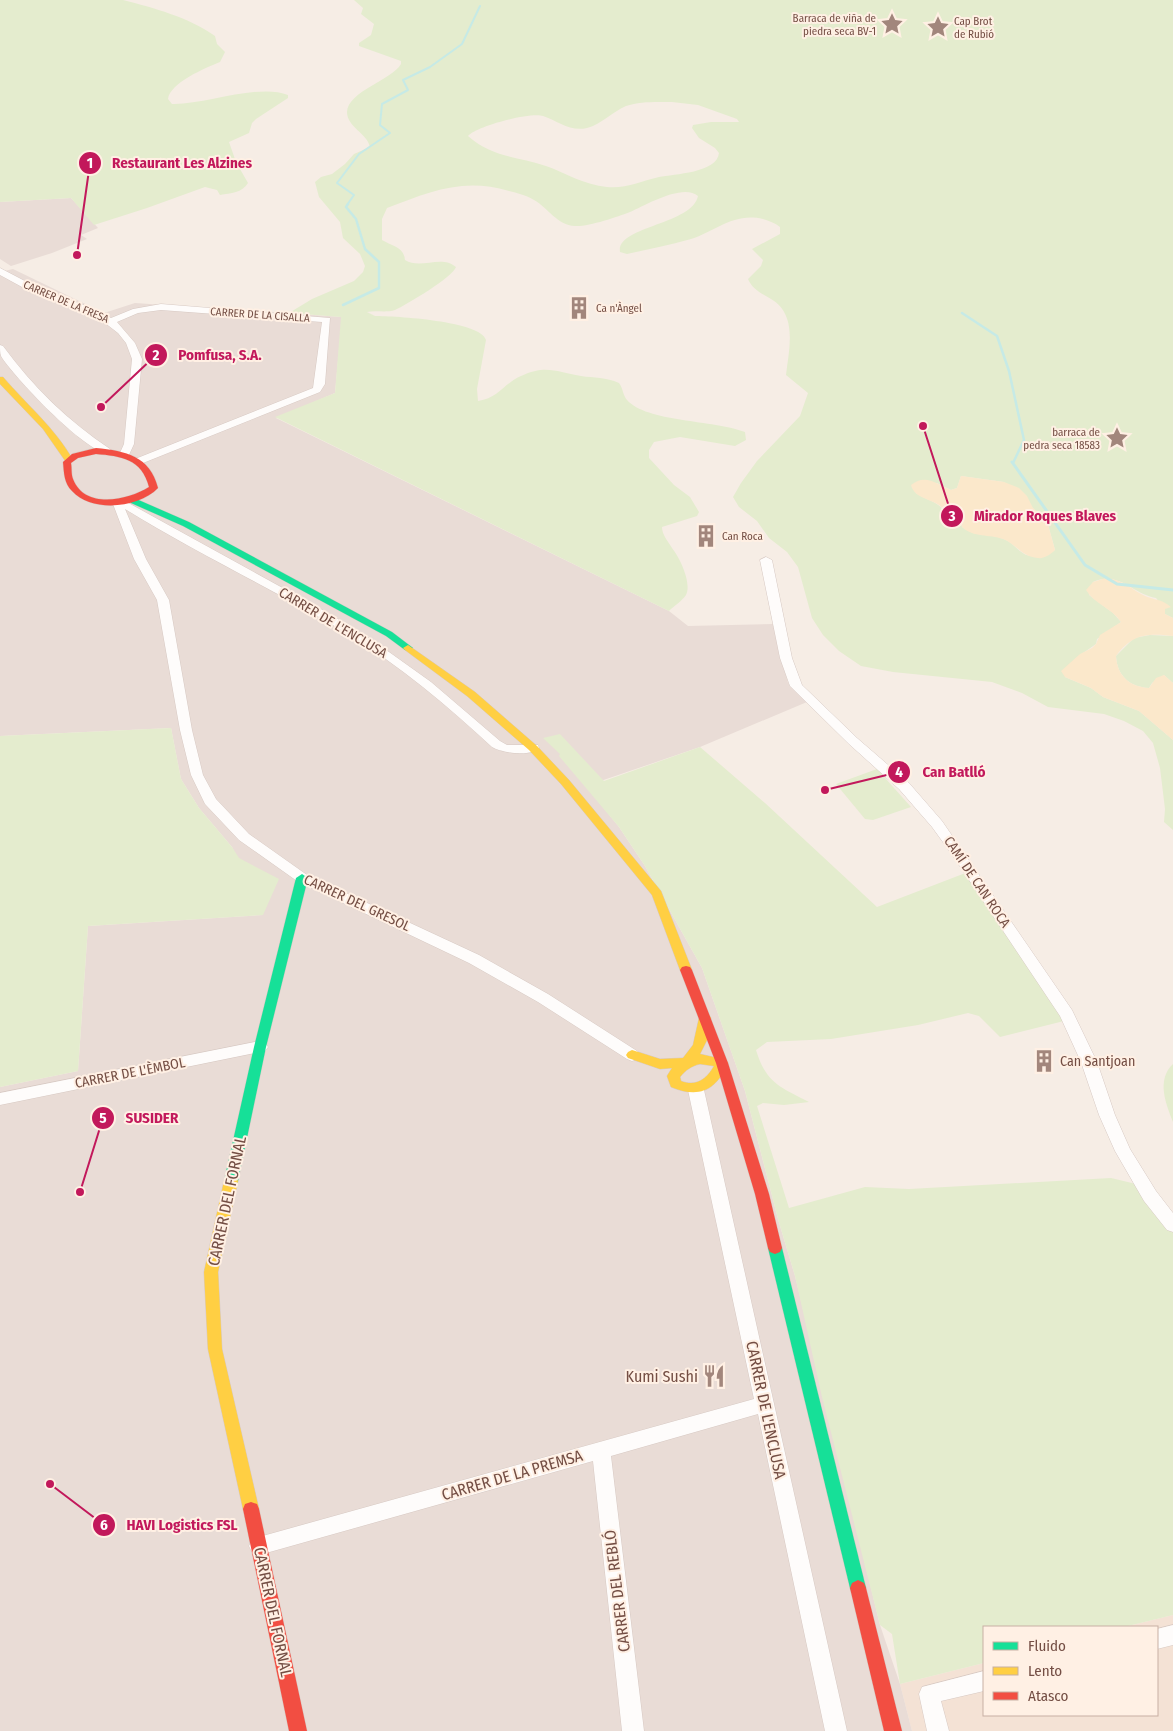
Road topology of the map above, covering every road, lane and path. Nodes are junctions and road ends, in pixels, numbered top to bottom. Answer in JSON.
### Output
{"nodes":[{"id":1,"x":0,"y":271,"type":"edge"},
{"id":2,"x":112,"y":321,"type":"junction"},
{"id":3,"x":0,"y":348,"type":"edge"},
{"id":4,"x":0,"y":379,"type":"edge"},
{"id":5,"x":53,"y":433,"type":"junction"},
{"id":6,"x":101,"y":451,"type":"junction"},
{"id":7,"x":124,"y":455,"type":"junction"},
{"id":8,"x":69,"y":460,"type":"junction"},
{"id":9,"x":139,"y":461,"type":"junction"},
{"id":10,"x":149,"y":494,"type":"junction"},
{"id":11,"x":125,"y":503,"type":"junction"},
{"id":12,"x":186,"y":524,"type":"junction"},
{"id":13,"x":766,"y":560,"type":"dead end"},
{"id":14,"x":533,"y":748,"type":"junction"},
{"id":15,"x":302,"y":878,"type":"junction"},
{"id":16,"x":705,"y":1017,"type":"junction"},
{"id":17,"x":260,"y":1047,"type":"junction"},
{"id":18,"x":632,"y":1055,"type":"junction"},
{"id":19,"x":686,"y":1063,"type":"junction"},
{"id":20,"x":722,"y":1063,"type":"junction"},
{"id":21,"x":675,"y":1083,"type":"junction"},
{"id":22,"x":696,"y":1090,"type":"junction"},
{"id":23,"x":0,"y":1099,"type":"edge"},
{"id":24,"x":736,"y":1114,"type":"junction"},
{"id":25,"x":1173,"y":1225,"type":"edge"},
{"id":26,"x":765,"y":1404,"type":"junction"},
{"id":27,"x":601,"y":1450,"type":"junction"},
{"id":28,"x":259,"y":1546,"type":"junction"},
{"id":29,"x":1173,"y":1635,"type":"edge"},
{"id":30,"x":1158,"y":1639,"type":"edge"},
{"id":31,"x":983,"y":1681,"type":"edge"},
{"id":32,"x":298,"y":1731,"type":"edge"},
{"id":33,"x":633,"y":1731,"type":"edge"},
{"id":34,"x":836,"y":1731,"type":"edge"},
{"id":35,"x":893,"y":1731,"type":"edge"},
{"id":36,"x":938,"y":1731,"type":"edge"}],
"edges":[{"from":1,"to":2,"type":"street","name":"CARRER DE LA FRESA"},
{"from":2,"to":7,"type":"street","name":"CARRER DE LA FRESA"},
{"from":2,"to":9,"type":"street","name":"CARRER DE LA CISALLA"},
{"from":3,"to":6,"type":"street"},
{"from":4,"to":5,"type":"street"},
{"from":5,"to":6,"type":"street"},
{"from":5,"to":8,"type":"street"},
{"from":6,"to":7,"type":"street"},
{"from":6,"to":8,"type":"street"},
{"from":7,"to":9,"type":"street"},
{"from":8,"to":11,"type":"street"},
{"from":9,"to":10,"type":"street"},
{"from":10,"to":11,"type":"street"},
{"from":10,"to":12,"type":"street"},
{"from":11,"to":12,"type":"street"},
{"from":11,"to":14,"type":"street","name":"CARRER DE L'ENCLUSA"},
{"from":11,"to":15,"type":"street","name":"CARRER DEL GRESOL"},
{"from":12,"to":14,"type":"street"},
{"from":13,"to":25,"type":"street","name":"CAMÍ DE CAN ROCA"},
{"from":14,"to":16,"type":"street"},
{"from":15,"to":17,"type":"street","name":"CARRER DEL FORNAL"},
{"from":15,"to":18,"type":"street","name":"CARRER DEL GRESOL"},
{"from":16,"to":19,"type":"street"},
{"from":16,"to":20,"type":"street"},
{"from":17,"to":23,"type":"street","name":"CARRER DE L'ÈMBOL"},
{"from":17,"to":28,"type":"street","name":"CARRER DEL FORNAL"},
{"from":18,"to":19,"type":"street"},
{"from":18,"to":21,"type":"street"},
{"from":19,"to":20,"type":"street"},
{"from":19,"to":21,"type":"street"},
{"from":20,"to":22,"type":"street"},
{"from":20,"to":24,"type":"street"},
{"from":21,"to":22,"type":"street"},
{"from":22,"to":24,"type":"street"},
{"from":22,"to":26,"type":"street","name":"CARRER DE L'ENCLUSA"},
{"from":24,"to":35,"type":"street"},
{"from":26,"to":27,"type":"street","name":"CARRER DE LA PREMSA"},
{"from":26,"to":34,"type":"street","name":"CARRER DE L'ENCLUSA"},
{"from":27,"to":28,"type":"street","name":"CARRER DE LA PREMSA"},
{"from":27,"to":33,"type":"street","name":"CARRER DEL REBLÓ"},
{"from":28,"to":32,"type":"street","name":"CARRER DEL FORNAL"},
{"from":29,"to":30,"type":"street"},
{"from":31,"to":36,"type":"street"}]}
